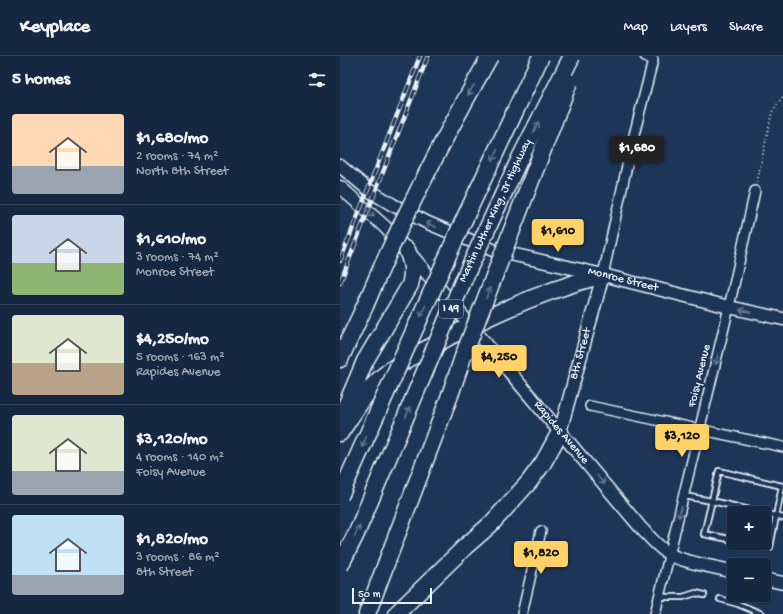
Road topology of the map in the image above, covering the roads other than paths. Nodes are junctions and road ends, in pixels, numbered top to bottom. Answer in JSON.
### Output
{"nodes":[{"id":1,"x":490,"y":56,"type":"edge"},
{"id":2,"x":541,"y":56,"type":"edge"},
{"id":3,"x":572,"y":56,"type":"edge"},
{"id":4,"x":579,"y":56,"type":"edge"},
{"id":5,"x":649,"y":58,"type":"edge"},
{"id":6,"x":340,"y":166,"type":"edge"},
{"id":7,"x":340,"y":187,"type":"edge"},
{"id":8,"x":755,"y":191,"type":"road end"},
{"id":9,"x":407,"y":250,"type":"junction"},
{"id":10,"x":603,"y":275,"type":"junction"},
{"id":11,"x":729,"y":307,"type":"junction"},
{"id":12,"x":783,"y":319,"type":"edge"},
{"id":13,"x":470,"y":326,"type":"junction"},
{"id":14,"x":340,"y":359,"type":"edge"},
{"id":15,"x":590,"y":406,"type":"dead end"},
{"id":16,"x":340,"y":421,"type":"edge"},
{"id":17,"x":700,"y":430,"type":"junction"},
{"id":18,"x":560,"y":432,"type":"junction"},
{"id":19,"x":340,"y":433,"type":"edge"},
{"id":20,"x":783,"y":447,"type":"edge"},
{"id":21,"x":340,"y":496,"type":"edge"},
{"id":22,"x":684,"y":496,"type":"junction"},
{"id":23,"x":712,"y":500,"type":"junction"},
{"id":24,"x":736,"y":506,"type":"edge"},
{"id":25,"x":771,"y":515,"type":"edge"},
{"id":26,"x":777,"y":517,"type":"junction"},
{"id":27,"x":783,"y":518,"type":"edge"},
{"id":28,"x":541,"y":531,"type":"dead end"},
{"id":29,"x":727,"y":539,"type":"edge"},
{"id":30,"x":771,"y":543,"type":"edge"},
{"id":31,"x":670,"y":555,"type":"junction"},
{"id":32,"x":340,"y":566,"type":"edge"},
{"id":33,"x":727,"y":570,"type":"edge"},
{"id":34,"x":771,"y":581,"type":"edge"},
{"id":35,"x":783,"y":584,"type":"edge"},
{"id":36,"x":704,"y":595,"type":"dead end"},
{"id":37,"x":659,"y":597,"type":"junction"},
{"id":38,"x":720,"y":599,"type":"dead end"},
{"id":39,"x":366,"y":614,"type":"edge"},
{"id":40,"x":396,"y":614,"type":"edge"},
{"id":41,"x":522,"y":614,"type":"edge"},
{"id":42,"x":655,"y":614,"type":"edge"},
{"id":43,"x":762,"y":614,"type":"edge"}],
"edges":[{"from":1,"to":14,"type":"highway","one_way":true,"bridge":true},
{"from":2,"to":21,"type":"highway","name":"Martin Luther King, Jr Highway","number":"I 49","one_way":true,"bridge":true},
{"from":32,"to":3,"type":"highway","name":"Martin Luther King, Jr Highway","number":"I 49","one_way":true,"bridge":true},
{"from":39,"to":4,"type":"highway","one_way":true,"bridge":true},
{"from":5,"to":10,"type":"street"},
{"from":10,"to":6,"type":"main road","name":"Monroe Street","one_way":true},
{"from":7,"to":9,"type":"main road","name":"Rapides Avenue","one_way":true},
{"from":8,"to":11,"type":"street","name":"Foisy Avenue"},
{"from":9,"to":13,"type":"main road","name":"Rapides Avenue"},
{"from":9,"to":16,"type":"highway"},
{"from":10,"to":11,"type":"main road","name":"Monroe Street"},
{"from":10,"to":13,"type":"highway"},
{"from":10,"to":18,"type":"main road","name":"8th Street"},
{"from":12,"to":11,"type":"main road","name":"Monroe Street","one_way":true},
{"from":11,"to":17,"type":"street","name":"Foisy Avenue","one_way":true},
{"from":13,"to":18,"type":"main road","name":"Rapides Avenue"},
{"from":13,"to":19,"type":"highway"},
{"from":15,"to":17,"type":"street"},
{"from":17,"to":20,"type":"street"},
{"from":17,"to":22,"type":"street","name":"Foisy Avenue"},
{"from":18,"to":31,"type":"main road","name":"Rapides Avenue","one_way":true},
{"from":18,"to":40,"type":"highway"},
{"from":22,"to":23,"type":"lane"},
{"from":22,"to":31,"type":"street","name":"Foisy Avenue","one_way":true},
{"from":23,"to":24,"type":"lane"},
{"from":23,"to":26,"type":"lane"},
{"from":23,"to":29,"type":"lane"},
{"from":25,"to":26,"type":"lane"},
{"from":26,"to":27,"type":"lane"},
{"from":26,"to":30,"type":"lane"},
{"from":28,"to":41,"type":"street"},
{"from":31,"to":33,"type":"main road"},
{"from":31,"to":37,"type":"street","name":"Foisy Avenue"},
{"from":34,"to":35,"type":"main road"},
{"from":36,"to":37,"type":"lane"},
{"from":37,"to":42,"type":"street","name":"Foisy Avenue"},
{"from":38,"to":43,"type":"lane"}]}
